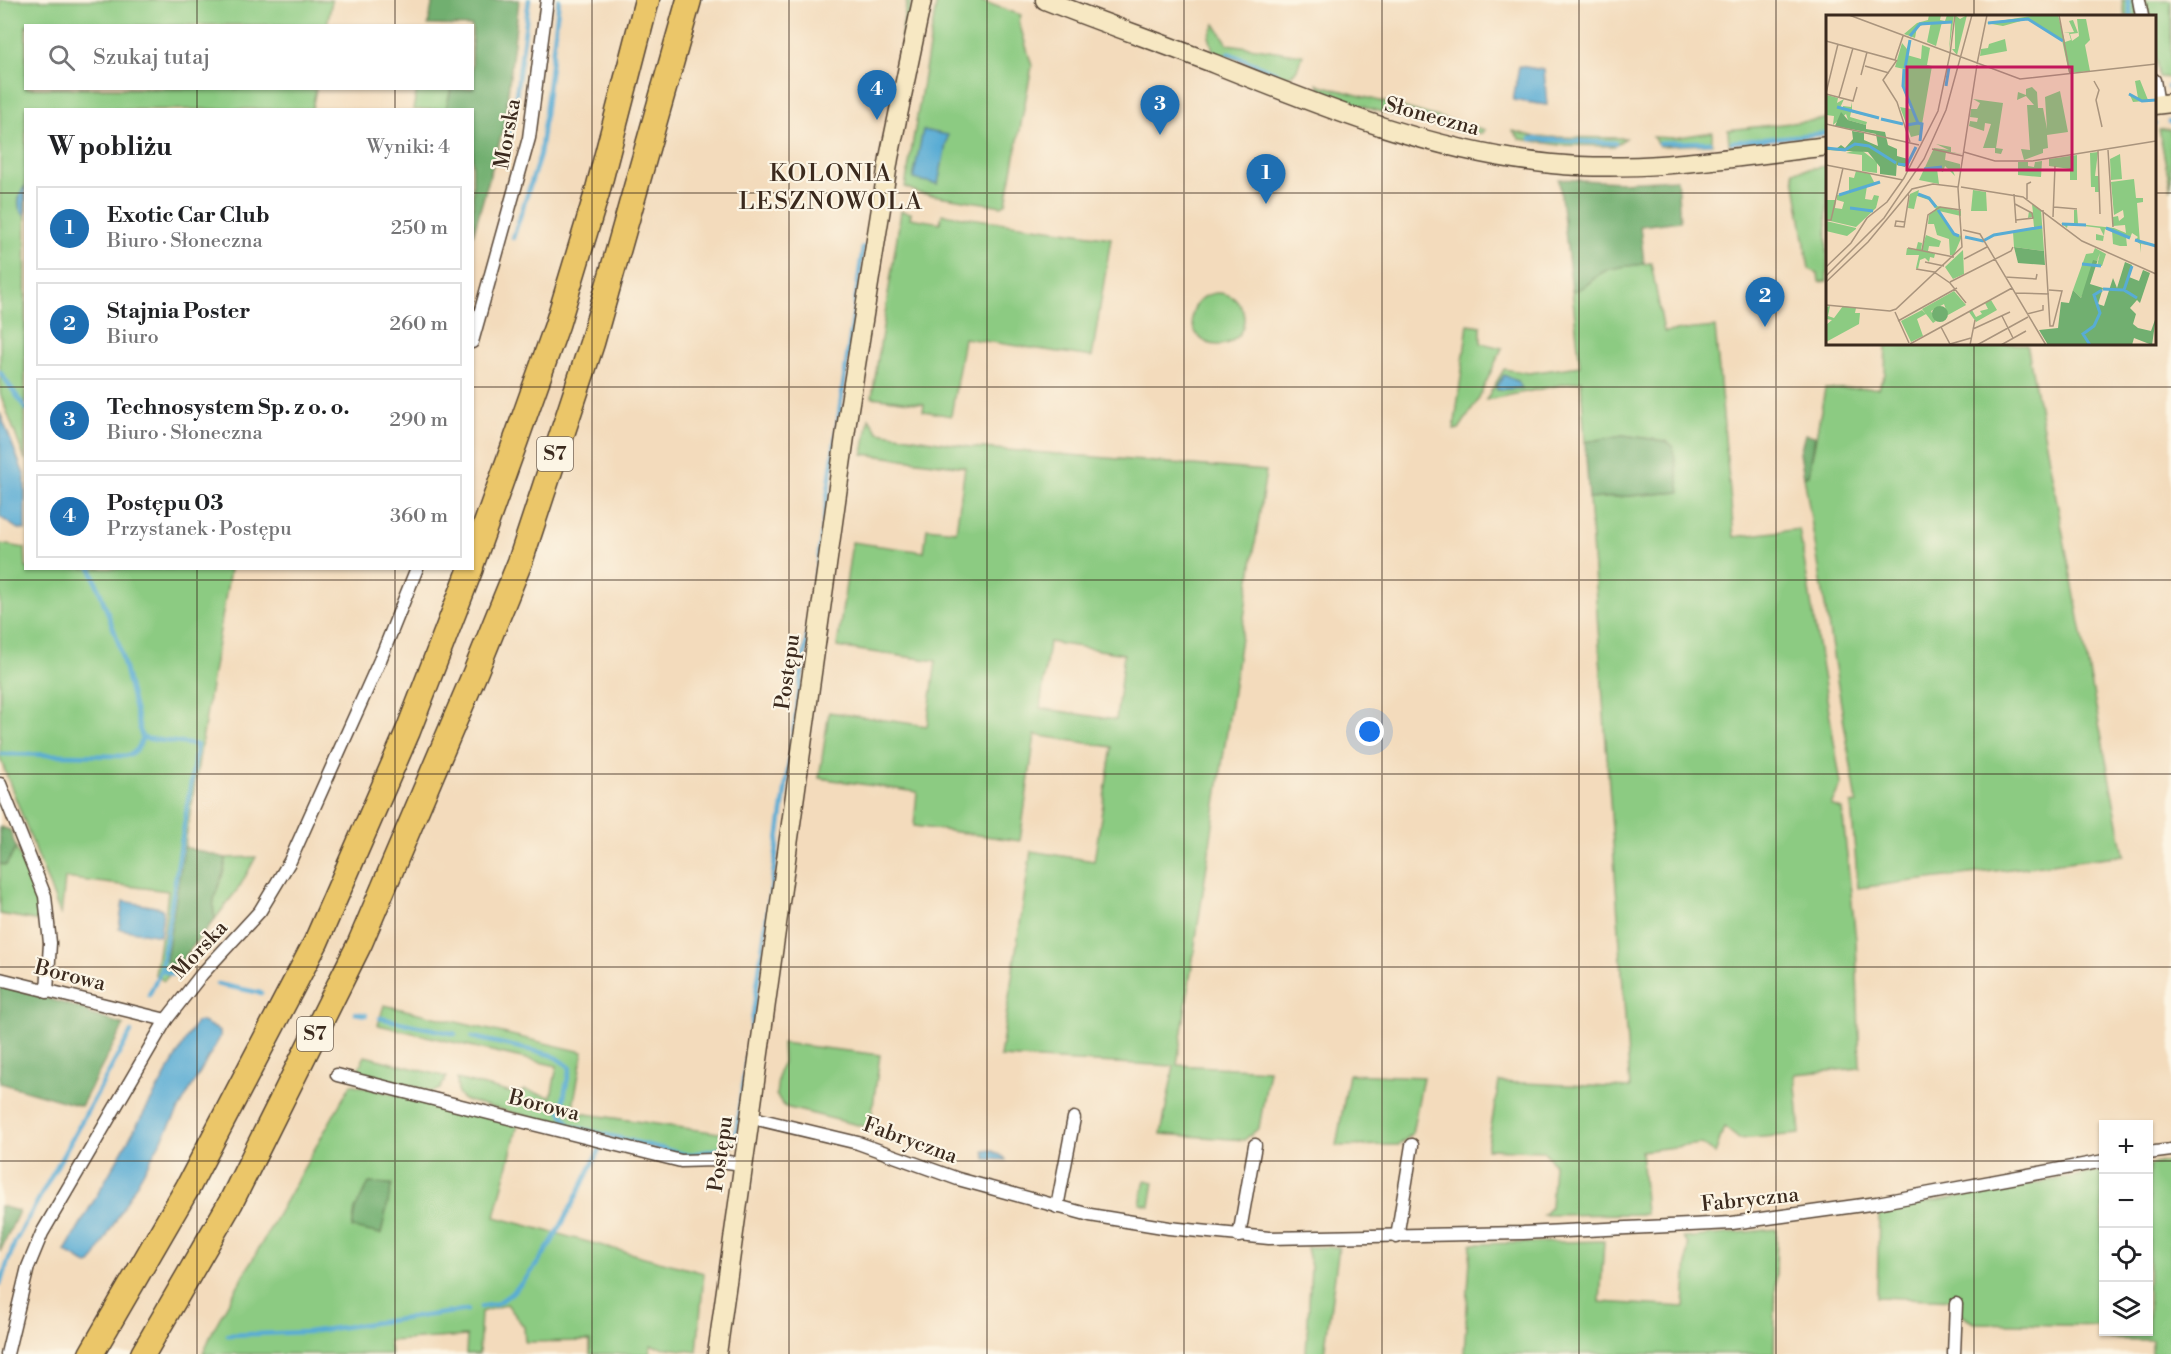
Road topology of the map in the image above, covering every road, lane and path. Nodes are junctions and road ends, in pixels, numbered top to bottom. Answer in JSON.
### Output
{"nodes":[{"id":1,"x":547,"y":0,"type":"edge"},
{"id":2,"x":647,"y":0,"type":"edge"},
{"id":3,"x":689,"y":0,"type":"edge"},
{"id":4,"x":922,"y":0,"type":"edge"},
{"id":5,"x":1045,"y":0,"type":"edge"},
{"id":6,"x":2139,"y":0,"type":"edge"},
{"id":7,"x":2142,"y":15,"type":"edge"},
{"id":8,"x":2156,"y":87,"type":"edge"},
{"id":9,"x":2161,"y":104,"type":"edge"},
{"id":10,"x":1826,"y":146,"type":"edge"},
{"id":11,"x":474,"y":335,"type":"edge"},
{"id":12,"x":474,"y":557,"type":"edge"},
{"id":13,"x":416,"y":570,"type":"edge"},
{"id":14,"x":470,"y":570,"type":"edge"},
{"id":15,"x":0,"y":784,"type":"edge"},
{"id":16,"x":0,"y":979,"type":"edge"},
{"id":17,"x":47,"y":992,"type":"junction"},
{"id":18,"x":166,"y":1020,"type":"junction"},
{"id":19,"x":337,"y":1075,"type":"dead end"},
{"id":20,"x":749,"y":1117,"type":"junction"},
{"id":21,"x":1074,"y":1118,"type":"dead end"},
{"id":22,"x":1255,"y":1145,"type":"dead end"},
{"id":23,"x":1412,"y":1146,"type":"dead end"},
{"id":24,"x":2171,"y":1150,"type":"edge"},
{"id":25,"x":2153,"y":1153,"type":"edge"},
{"id":26,"x":2099,"y":1162,"type":"edge"},
{"id":27,"x":742,"y":1164,"type":"junction"},
{"id":28,"x":1057,"y":1207,"type":"junction"},
{"id":29,"x":1239,"y":1236,"type":"junction"},
{"id":30,"x":1397,"y":1237,"type":"junction"},
{"id":31,"x":1956,"y":1304,"type":"dead end"},
{"id":32,"x":7,"y":1354,"type":"edge"},
{"id":33,"x":92,"y":1354,"type":"edge"},
{"id":34,"x":142,"y":1354,"type":"edge"},
{"id":35,"x":717,"y":1354,"type":"edge"},
{"id":36,"x":1954,"y":1354,"type":"edge"}],
"edges":[{"from":1,"to":11,"type":"street","name":"Morska"},
{"from":2,"to":12,"type":"highway","number":"S7"},
{"from":3,"to":34,"type":"highway","number":"S7"},
{"from":4,"to":20,"type":"street","name":"Postępu"},
{"from":5,"to":10,"type":"street","name":"Słoneczna"},
{"from":6,"to":7,"type":"street"},
{"from":8,"to":9,"type":"street"},
{"from":13,"to":18,"type":"street","name":"Morska"},
{"from":14,"to":33,"type":"highway","number":"S7"},
{"from":15,"to":17,"type":"street"},
{"from":16,"to":17,"type":"street","name":"Borowa"},
{"from":17,"to":18,"type":"street","name":"Borowa"},
{"from":18,"to":32,"type":"street","name":"Morska"},
{"from":19,"to":27,"type":"street","name":"Borowa"},
{"from":20,"to":27,"type":"street","name":"Postępu"},
{"from":20,"to":28,"type":"street","name":"Fabryczna"},
{"from":21,"to":28,"type":"street"},
{"from":22,"to":29,"type":"street"},
{"from":23,"to":30,"type":"street"},
{"from":24,"to":25,"type":"street"},
{"from":26,"to":30,"type":"street","name":"Fabryczna"},
{"from":27,"to":35,"type":"street","name":"Postępu"},
{"from":28,"to":29,"type":"street","name":"Fabryczna"},
{"from":29,"to":30,"type":"street","name":"Fabryczna"},
{"from":31,"to":36,"type":"street"}]}
